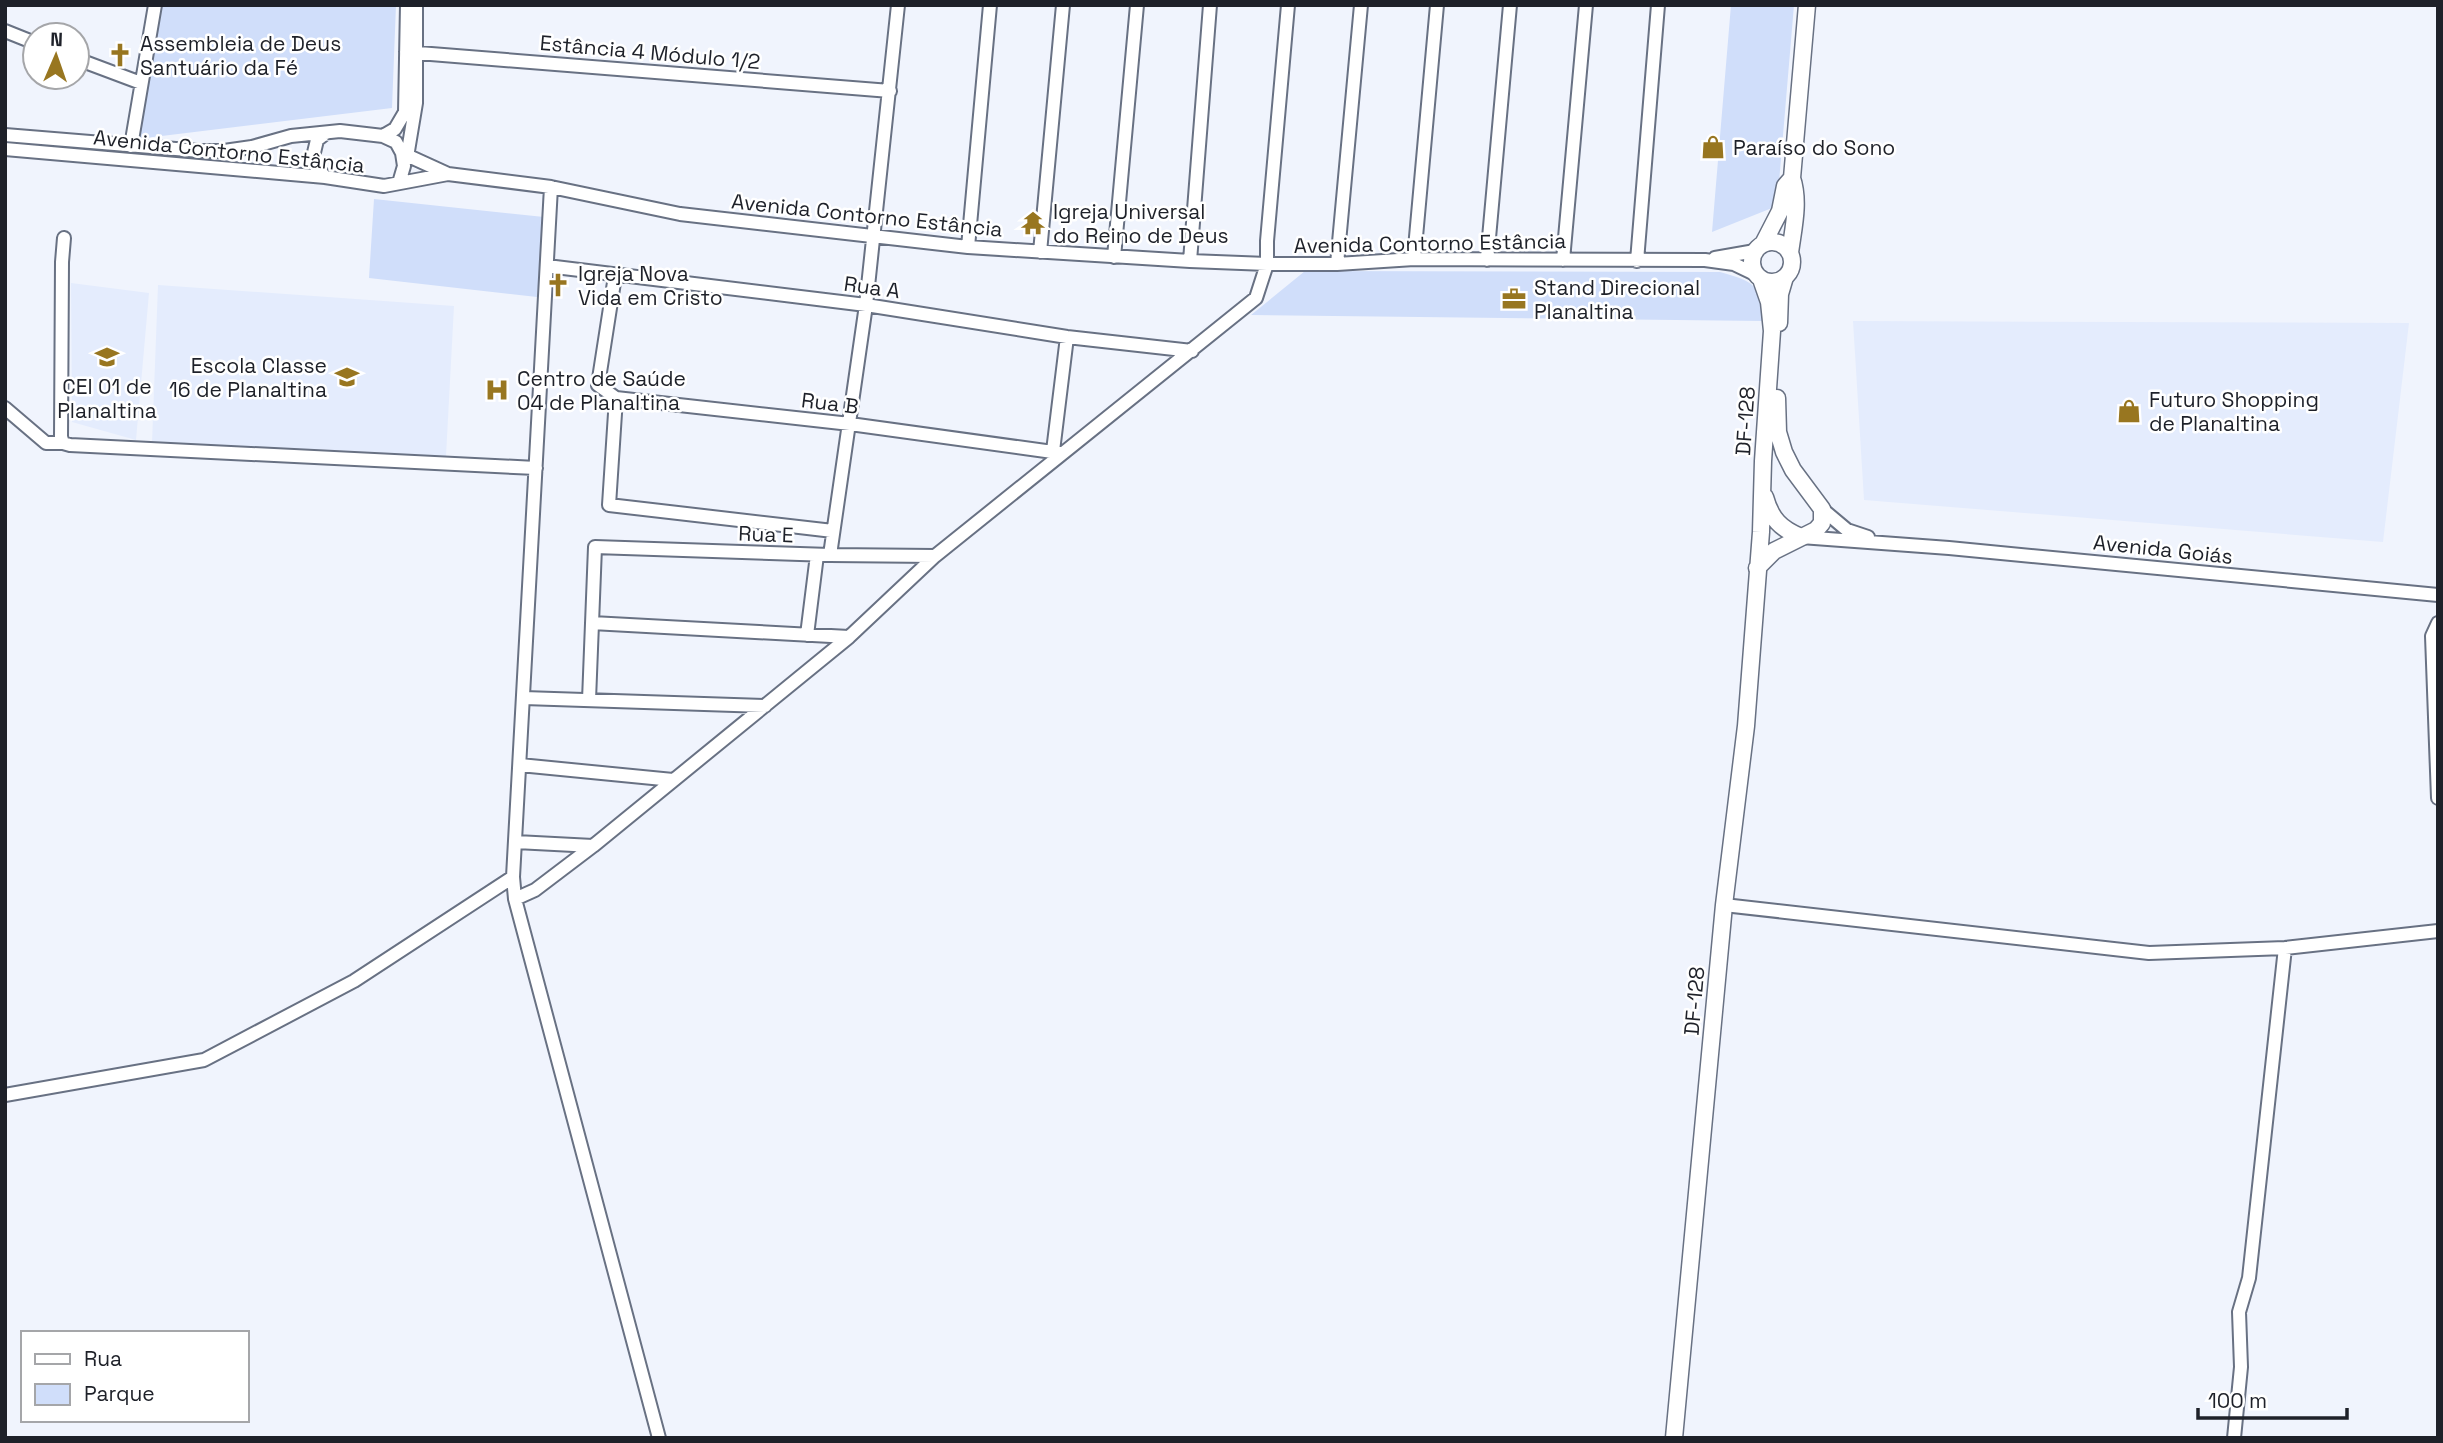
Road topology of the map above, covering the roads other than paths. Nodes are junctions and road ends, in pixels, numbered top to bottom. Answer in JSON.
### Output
{"nodes":[{"id":1,"x":155,"y":5,"type":"edge"},
{"id":2,"x":407,"y":5,"type":"edge"},
{"id":3,"x":416,"y":5,"type":"edge"},
{"id":4,"x":898,"y":5,"type":"edge"},
{"id":5,"x":990,"y":5,"type":"edge"},
{"id":6,"x":1063,"y":5,"type":"edge"},
{"id":7,"x":1138,"y":5,"type":"edge"},
{"id":8,"x":1210,"y":5,"type":"edge"},
{"id":9,"x":1288,"y":5,"type":"edge"},
{"id":10,"x":1361,"y":5,"type":"edge"},
{"id":11,"x":1437,"y":5,"type":"edge"},
{"id":12,"x":1510,"y":5,"type":"edge"},
{"id":13,"x":1586,"y":5,"type":"edge"},
{"id":14,"x":1658,"y":5,"type":"edge"},
{"id":15,"x":1807,"y":5,"type":"edge"},
{"id":16,"x":411,"y":52,"type":"junction"},
{"id":17,"x":91,"y":63,"type":"edge"},
{"id":18,"x":141,"y":83,"type":"junction"},
{"id":19,"x":890,"y":91,"type":"junction"},
{"id":20,"x":326,"y":133,"type":"junction"},
{"id":21,"x":5,"y":135,"type":"edge"},
{"id":22,"x":383,"y":136,"type":"junction"},
{"id":23,"x":131,"y":146,"type":"junction"},
{"id":24,"x":5,"y":149,"type":"edge"},
{"id":25,"x":402,"y":153,"type":"junction"},
{"id":26,"x":448,"y":174,"type":"junction"},
{"id":27,"x":325,"y":177,"type":"junction"},
{"id":28,"x":1792,"y":178,"type":"junction"},
{"id":29,"x":399,"y":183,"type":"junction"},
{"id":30,"x":551,"y":187,"type":"junction"},
{"id":31,"x":874,"y":236,"type":"junction"},
{"id":32,"x":64,"y":238,"type":"dead end"},
{"id":33,"x":968,"y":247,"type":"junction"},
{"id":34,"x":1759,"y":247,"type":"junction"},
{"id":35,"x":1040,"y":252,"type":"junction"},
{"id":36,"x":1790,"y":253,"type":"junction"},
{"id":37,"x":1114,"y":257,"type":"junction"},
{"id":38,"x":1414,"y":259,"type":"junction"},
{"id":39,"x":1487,"y":260,"type":"junction"},
{"id":40,"x":1563,"y":260,"type":"junction"},
{"id":41,"x":1705,"y":260,"type":"junction"},
{"id":42,"x":1190,"y":261,"type":"junction"},
{"id":43,"x":1637,"y":261,"type":"junction"},
{"id":44,"x":1267,"y":264,"type":"junction"},
{"id":45,"x":1337,"y":264,"type":"junction"},
{"id":46,"x":547,"y":266,"type":"junction"},
{"id":47,"x":615,"y":275,"type":"junction"},
{"id":48,"x":1759,"y":277,"type":"junction"},
{"id":49,"x":1785,"y":277,"type":"junction"},
{"id":50,"x":866,"y":305,"type":"junction"},
{"id":51,"x":1067,"y":337,"type":"junction"},
{"id":52,"x":1192,"y":351,"type":"junction"},
{"id":53,"x":616,"y":398,"type":"junction"},
{"id":54,"x":5,"y":408,"type":"edge"},
{"id":55,"x":850,"y":424,"type":"junction"},
{"id":56,"x":63,"y":443,"type":"junction"},
{"id":57,"x":1056,"y":452,"type":"junction"},
{"id":58,"x":536,"y":468,"type":"junction"},
{"id":59,"x":1793,"y":470,"type":"junction"},
{"id":60,"x":1763,"y":481,"type":"junction"},
{"id":61,"x":1822,"y":509,"type":"junction"},
{"id":62,"x":833,"y":531,"type":"junction"},
{"id":63,"x":1801,"y":537,"type":"junction"},
{"id":64,"x":1885,"y":542,"type":"junction"},
{"id":65,"x":824,"y":555,"type":"junction"},
{"id":66,"x":935,"y":556,"type":"junction"},
{"id":67,"x":1757,"y":568,"type":"junction"},
{"id":68,"x":2438,"y":594,"type":"edge"},
{"id":69,"x":592,"y":623,"type":"junction"},
{"id":70,"x":2438,"y":623,"type":"edge"},
{"id":71,"x":807,"y":635,"type":"junction"},
{"id":72,"x":849,"y":637,"type":"junction"},
{"id":73,"x":524,"y":698,"type":"junction"},
{"id":74,"x":589,"y":700,"type":"junction"},
{"id":75,"x":765,"y":706,"type":"junction"},
{"id":76,"x":520,"y":765,"type":"junction"},
{"id":77,"x":673,"y":780,"type":"junction"},
{"id":78,"x":2438,"y":798,"type":"edge"},
{"id":79,"x":516,"y":842,"type":"junction"},
{"id":80,"x":593,"y":846,"type":"junction"},
{"id":81,"x":513,"y":877,"type":"junction"},
{"id":82,"x":515,"y":899,"type":"junction"},
{"id":83,"x":1724,"y":905,"type":"junction"},
{"id":84,"x":2438,"y":931,"type":"edge"},
{"id":85,"x":2285,"y":948,"type":"junction"},
{"id":86,"x":5,"y":1095,"type":"edge"},
{"id":87,"x":659,"y":1438,"type":"edge"},
{"id":88,"x":1674,"y":1438,"type":"edge"},
{"id":89,"x":2234,"y":1438,"type":"edge"}],
"edges":[{"from":1,"to":18,"type":"street"},
{"from":2,"to":16,"type":"street"},
{"from":3,"to":16,"type":"street"},
{"from":4,"to":19,"type":"street"},
{"from":5,"to":33,"type":"street"},
{"from":6,"to":35,"type":"street"},
{"from":7,"to":37,"type":"street"},
{"from":8,"to":42,"type":"street"},
{"from":9,"to":44,"type":"street"},
{"from":10,"to":45,"type":"street"},
{"from":11,"to":38,"type":"street"},
{"from":12,"to":39,"type":"street"},
{"from":13,"to":40,"type":"street"},
{"from":14,"to":43,"type":"street"},
{"from":15,"to":28,"type":"main road","number":"DF-128"},
{"from":16,"to":19,"type":"street","name":"Estância 4 Módulo 1/2"},
{"from":16,"to":22,"type":"street"},
{"from":16,"to":25,"type":"street"},
{"from":17,"to":18,"type":"street"},
{"from":18,"to":23,"type":"street"},
{"from":19,"to":31,"type":"street"},
{"from":20,"to":22,"type":"street","name":"Avenida Contorno Estância"},
{"from":20,"to":23,"type":"street","name":"Avenida Contorno Estância"},
{"from":20,"to":27,"type":"street"},
{"from":21,"to":23,"type":"street","name":"Avenida Contorno Estância"},
{"from":22,"to":25,"type":"street","name":"Avenida Contorno Estância"},
{"from":24,"to":27,"type":"street","name":"Avenida Contorno Estância"},
{"from":25,"to":26,"type":"street","name":"Avenida Contorno Estância"},
{"from":25,"to":29,"type":"street"},
{"from":26,"to":29,"type":"street","name":"Avenida Contorno Estância"},
{"from":26,"to":30,"type":"street","name":"Avenida Contorno Estância"},
{"from":27,"to":29,"type":"street","name":"Avenida Contorno Estância"},
{"from":28,"to":34,"type":"main road","number":"DF-128"},
{"from":28,"to":36,"type":"main road","number":"DF-128"},
{"from":30,"to":31,"type":"street","name":"Avenida Contorno Estância"},
{"from":30,"to":46,"type":"street"},
{"from":31,"to":33,"type":"street","name":"Avenida Contorno Estância"},
{"from":31,"to":50,"type":"street"},
{"from":32,"to":56,"type":"street"},
{"from":33,"to":35,"type":"street","name":"Avenida Contorno Estância"},
{"from":34,"to":36,"type":"main road"},
{"from":34,"to":41,"type":"street","name":"Avenida Contorno Estância"},
{"from":34,"to":48,"type":"main road","number":"DF-128"},
{"from":35,"to":37,"type":"street","name":"Avenida Contorno Estância"},
{"from":36,"to":49,"type":"main road","number":"DF-128"},
{"from":37,"to":42,"type":"street","name":"Avenida Contorno Estância"},
{"from":38,"to":39,"type":"street","name":"Avenida Contorno Estância"},
{"from":38,"to":45,"type":"street","name":"Avenida Contorno Estância"},
{"from":39,"to":40,"type":"street","name":"Avenida Contorno Estância"},
{"from":40,"to":43,"type":"street","name":"Avenida Contorno Estância"},
{"from":41,"to":43,"type":"street","name":"Avenida Contorno Estância"},
{"from":41,"to":48,"type":"street","name":"Avenida Contorno Estância"},
{"from":42,"to":44,"type":"street","name":"Avenida Contorno Estância"},
{"from":44,"to":45,"type":"street","name":"Avenida Contorno Estância"},
{"from":44,"to":52,"type":"street"},
{"from":46,"to":47,"type":"street","name":"Rua A"},
{"from":46,"to":58,"type":"street"},
{"from":47,"to":50,"type":"street","name":"Rua A"},
{"from":47,"to":53,"type":"street","name":"Rua B"},
{"from":48,"to":49,"type":"main road"},
{"from":48,"to":60,"type":"main road","name":"DF-128","number":"DF-128"},
{"from":49,"to":59,"type":"main road","name":"DF-128","number":"DF-128"},
{"from":50,"to":51,"type":"street","name":"Rua A"},
{"from":50,"to":55,"type":"street"},
{"from":51,"to":52,"type":"street","name":"Rua A"},
{"from":51,"to":57,"type":"street"},
{"from":52,"to":57,"type":"street"},
{"from":53,"to":55,"type":"street","name":"Rua B"},
{"from":53,"to":62,"type":"street"},
{"from":54,"to":56,"type":"street"},
{"from":55,"to":57,"type":"street","name":"Rua B"},
{"from":55,"to":62,"type":"street"},
{"from":56,"to":58,"type":"street"},
{"from":57,"to":66,"type":"street"},
{"from":58,"to":73,"type":"street"},
{"from":59,"to":60,"type":"main road"},
{"from":59,"to":61,"type":"main road","number":"DF-128"},
{"from":60,"to":63,"type":"main road"},
{"from":60,"to":67,"type":"main road","name":"DF-128","number":"DF-128"},
{"from":61,"to":63,"type":"main road"},
{"from":61,"to":64,"type":"street","name":"Avenida Goiás"},
{"from":62,"to":65,"type":"street"},
{"from":63,"to":64,"type":"street","name":"Avenida Goiás"},
{"from":63,"to":67,"type":"main road"},
{"from":64,"to":68,"type":"street","name":"Avenida Goiás"},
{"from":65,"to":66,"type":"street","name":"Rua E"},
{"from":65,"to":69,"type":"street","name":"Rua E"},
{"from":65,"to":71,"type":"street"},
{"from":66,"to":72,"type":"street"},
{"from":67,"to":83,"type":"main road","name":"DF-128","number":"DF-128"},
{"from":69,"to":71,"type":"street"},
{"from":69,"to":74,"type":"street"},
{"from":70,"to":78,"type":"street"},
{"from":71,"to":72,"type":"street"},
{"from":72,"to":75,"type":"street"},
{"from":73,"to":74,"type":"street"},
{"from":73,"to":76,"type":"street"},
{"from":74,"to":75,"type":"street"},
{"from":75,"to":77,"type":"street"},
{"from":76,"to":77,"type":"street"},
{"from":76,"to":79,"type":"street"},
{"from":77,"to":80,"type":"street"},
{"from":79,"to":80,"type":"street"},
{"from":79,"to":81,"type":"street"},
{"from":80,"to":82,"type":"street"},
{"from":81,"to":82,"type":"street"},
{"from":81,"to":86,"type":"street"},
{"from":82,"to":87,"type":"street"},
{"from":83,"to":85,"type":"street"},
{"from":83,"to":88,"type":"main road","name":"DF-128","number":"DF-128"},
{"from":84,"to":85,"type":"street"},
{"from":85,"to":89,"type":"street"}]}
